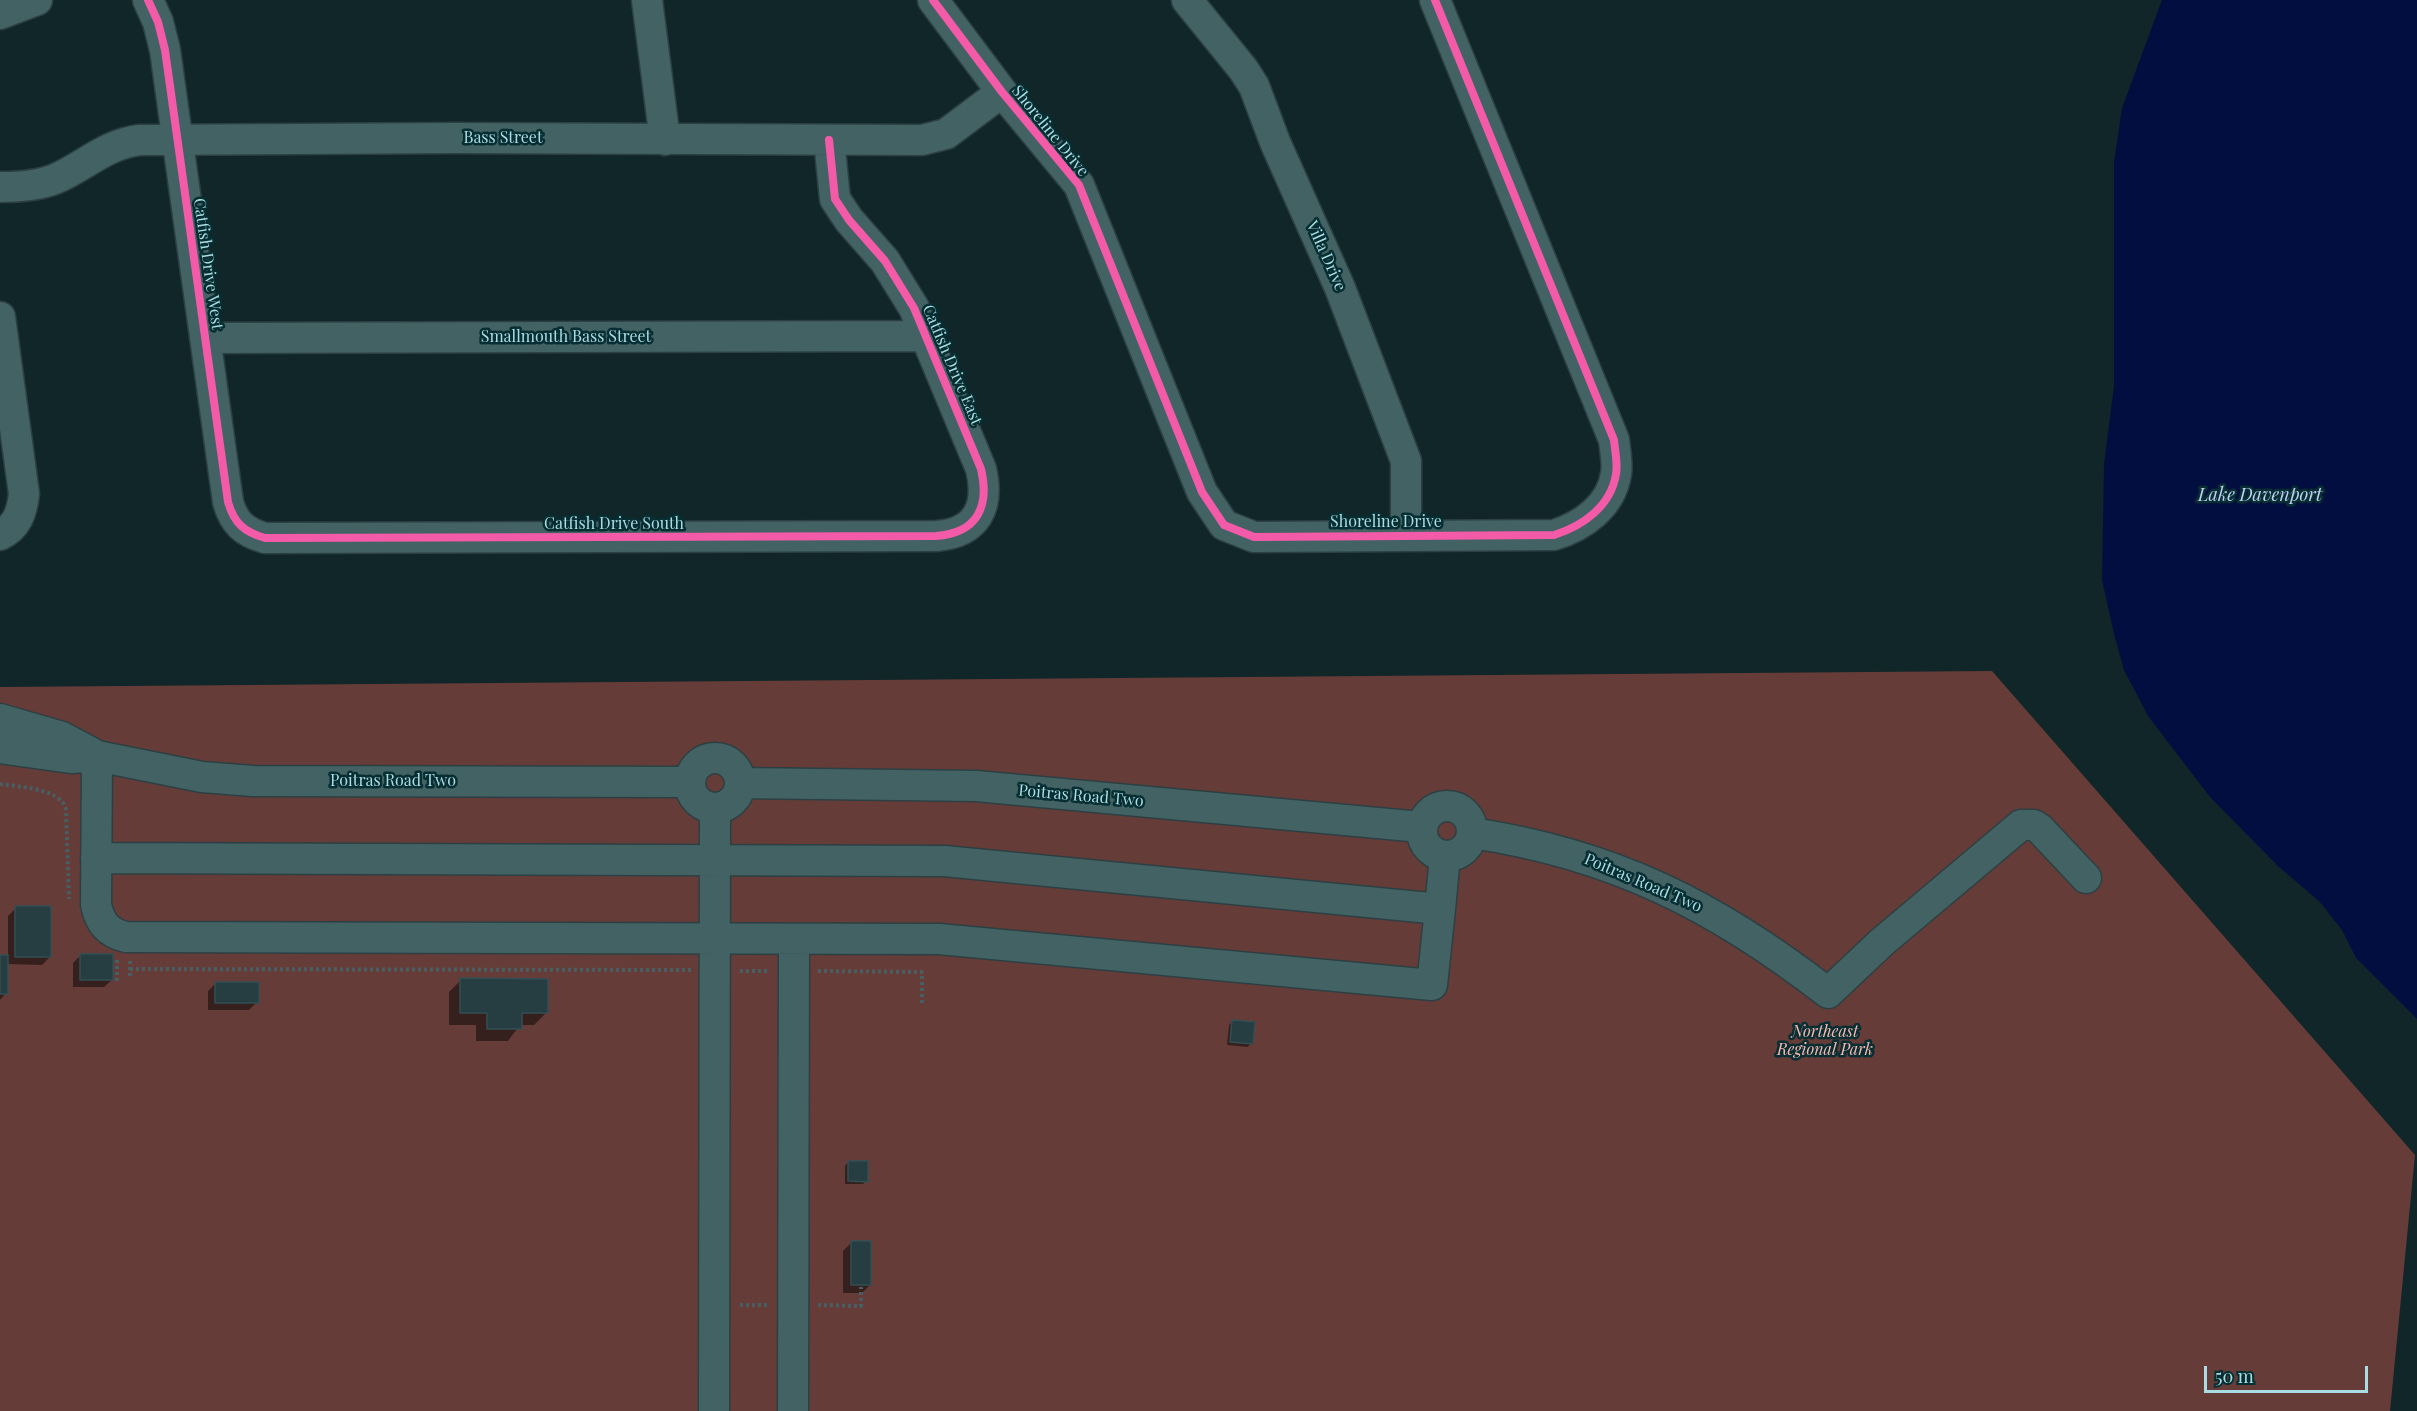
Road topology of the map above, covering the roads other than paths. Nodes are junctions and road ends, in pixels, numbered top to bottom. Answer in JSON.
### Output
{"nodes":[{"id":1,"x":148,"y":0,"type":"edge"},
{"id":2,"x":647,"y":0,"type":"edge"},
{"id":3,"x":933,"y":0,"type":"edge"},
{"id":4,"x":1187,"y":0,"type":"edge"},
{"id":5,"x":1435,"y":0,"type":"edge"},
{"id":6,"x":1002,"y":92,"type":"junction"},
{"id":7,"x":177,"y":140,"type":"junction"},
{"id":8,"x":665,"y":140,"type":"junction"},
{"id":9,"x":829,"y":140,"type":"junction"},
{"id":10,"x":0,"y":187,"type":"edge"},
{"id":11,"x":0,"y":317,"type":"edge"},
{"id":12,"x":927,"y":336,"type":"junction"},
{"id":13,"x":205,"y":338,"type":"junction"},
{"id":14,"x":978,"y":515,"type":"joint"},
{"id":15,"x":10,"y":526,"type":"edge"},
{"id":16,"x":244,"y":529,"type":"joint"},
{"id":17,"x":1406,"y":534,"type":"junction"},
{"id":18,"x":0,"y":719,"type":"edge"},
{"id":19,"x":0,"y":748,"type":"edge"},
{"id":20,"x":98,"y":756,"type":"junction"},
{"id":21,"x":690,"y":782,"type":"junction"},
{"id":22,"x":741,"y":783,"type":"junction"},
{"id":23,"x":715,"y":809,"type":"junction"},
{"id":24,"x":1421,"y":827,"type":"junction"},
{"id":25,"x":1472,"y":833,"type":"junction"},
{"id":26,"x":1444,"y":856,"type":"junction"},
{"id":27,"x":96,"y":858,"type":"junction"},
{"id":28,"x":715,"y":860,"type":"junction"},
{"id":29,"x":2086,"y":878,"type":"dead end"},
{"id":30,"x":1440,"y":909,"type":"junction"},
{"id":31,"x":715,"y":938,"type":"junction"},
{"id":32,"x":794,"y":939,"type":"junction"},
{"id":33,"x":714,"y":1411,"type":"edge"},
{"id":34,"x":793,"y":1411,"type":"edge"}],
"edges":[{"from":1,"to":7,"type":"street","name":"Catfish Drive West"},
{"from":2,"to":8,"type":"street"},
{"from":3,"to":6,"type":"street","name":"Shoreline Drive"},
{"from":4,"to":17,"type":"street","name":"Villa Drive"},
{"from":5,"to":17,"type":"street","name":"Shoreline Drive"},
{"from":6,"to":9,"type":"street","name":"Bass Street"},
{"from":6,"to":17,"type":"street","name":"Shoreline Drive"},
{"from":7,"to":8,"type":"street","name":"Bass Street"},
{"from":7,"to":10,"type":"street","name":"Bass Street"},
{"from":7,"to":13,"type":"street","name":"Catfish Drive West"},
{"from":8,"to":9,"type":"street","name":"Bass Street"},
{"from":9,"to":12,"type":"street","name":"Catfish Drive East"},
{"from":11,"to":15,"type":"street"},
{"from":12,"to":13,"type":"street","name":"Smallmouth Bass Street"},
{"from":12,"to":14,"type":"street","name":"Catfish Drive East"},
{"from":13,"to":16,"type":"street","name":"Catfish Drive West"},
{"from":14,"to":16,"type":"street","name":"Catfish Drive South"},
{"from":18,"to":20,"type":"street","name":"Poitras Road Two"},
{"from":19,"to":20,"type":"street","name":"Poitras Road Two"},
{"from":20,"to":21,"type":"street","name":"Poitras Road Two"},
{"from":20,"to":27,"type":"street"},
{"from":21,"to":22,"type":"street"},
{"from":21,"to":23,"type":"street"},
{"from":22,"to":23,"type":"street"},
{"from":22,"to":24,"type":"street","name":"Poitras Road Two"},
{"from":23,"to":28,"type":"street"},
{"from":24,"to":25,"type":"street"},
{"from":24,"to":26,"type":"street"},
{"from":25,"to":26,"type":"street"},
{"from":25,"to":29,"type":"street","name":"Poitras Road Two"},
{"from":26,"to":30,"type":"street"},
{"from":27,"to":28,"type":"street"},
{"from":27,"to":31,"type":"street"},
{"from":28,"to":30,"type":"street"},
{"from":28,"to":31,"type":"street"},
{"from":30,"to":32,"type":"street"},
{"from":31,"to":32,"type":"street"},
{"from":31,"to":33,"type":"street"},
{"from":32,"to":34,"type":"street"}]}
